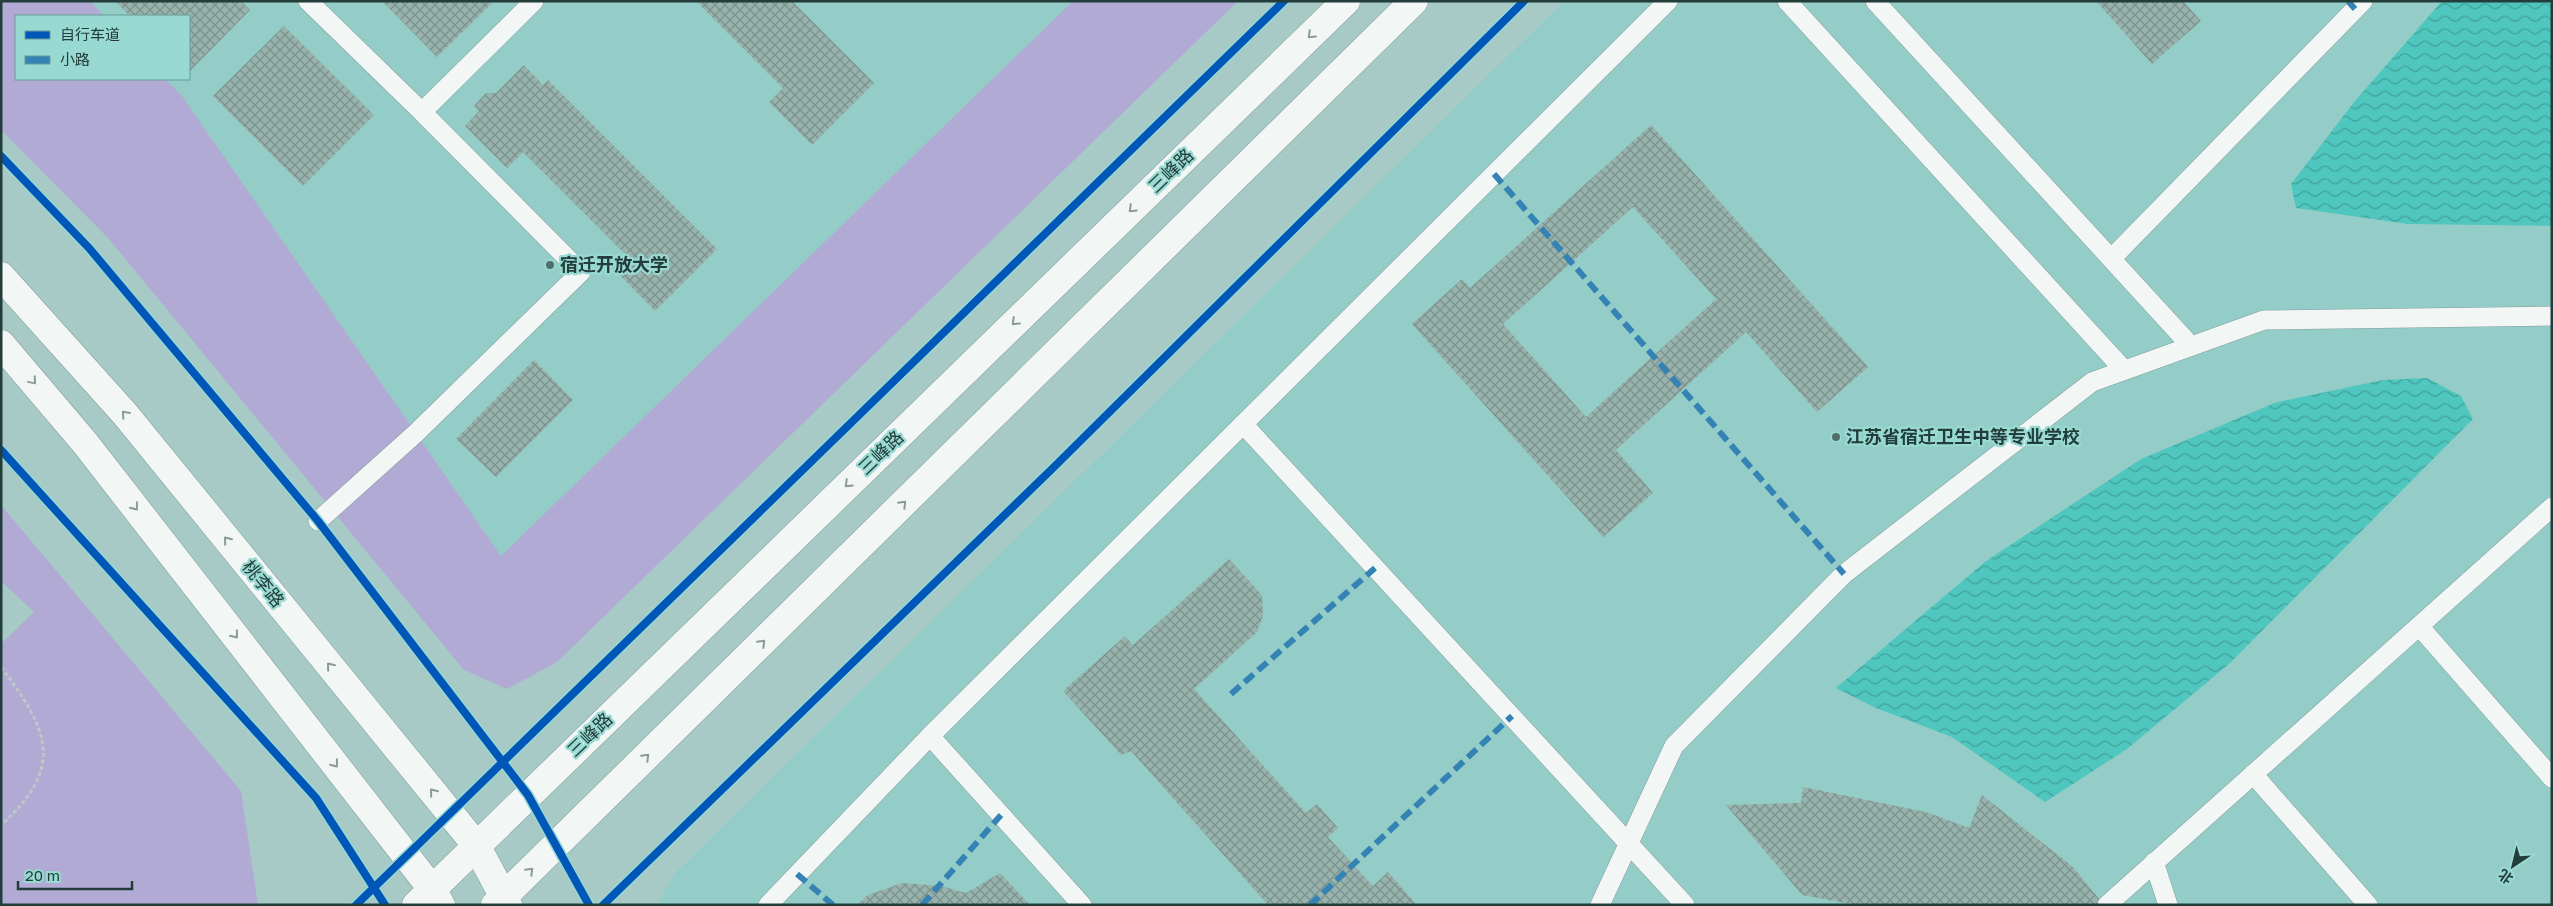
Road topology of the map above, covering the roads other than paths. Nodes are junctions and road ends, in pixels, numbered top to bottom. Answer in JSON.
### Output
{"nodes":[{"id":1,"x":308,"y":1,"type":"edge"},
{"id":2,"x":534,"y":1,"type":"edge"},
{"id":3,"x":1346,"y":1,"type":"edge"},
{"id":4,"x":1414,"y":1,"type":"edge"},
{"id":5,"x":1668,"y":1,"type":"edge"},
{"id":6,"x":1787,"y":1,"type":"edge"},
{"id":7,"x":1875,"y":1,"type":"edge"},
{"id":8,"x":2363,"y":1,"type":"edge"},
{"id":9,"x":422,"y":112,"type":"junction"},
{"id":10,"x":2111,"y":259,"type":"junction"},
{"id":11,"x":1,"y":276,"type":"edge"},
{"id":12,"x":2552,"y":316,"type":"edge"},
{"id":13,"x":1,"y":344,"type":"edge"},
{"id":14,"x":2191,"y":346,"type":"junction"},
{"id":15,"x":2124,"y":370,"type":"junction"},
{"id":16,"x":1242,"y":424,"type":"junction"},
{"id":17,"x":2552,"y":507,"type":"edge"},
{"id":18,"x":318,"y":521,"type":"dead end"},
{"id":19,"x":2419,"y":626,"type":"junction"},
{"id":20,"x":930,"y":736,"type":"junction"},
{"id":21,"x":2253,"y":774,"type":"junction"},
{"id":22,"x":2552,"y":778,"type":"edge"},
{"id":23,"x":1628,"y":844,"type":"junction"},
{"id":24,"x":476,"y":845,"type":"junction"},
{"id":25,"x":2154,"y":862,"type":"junction"},
{"id":26,"x":430,"y":899,"type":"edge"},
{"id":27,"x":502,"y":902,"type":"edge"},
{"id":28,"x":768,"y":905,"type":"edge"},
{"id":29,"x":1082,"y":905,"type":"edge"},
{"id":30,"x":1600,"y":905,"type":"edge"},
{"id":31,"x":1685,"y":905,"type":"edge"},
{"id":32,"x":2107,"y":905,"type":"edge"},
{"id":33,"x":2168,"y":905,"type":"edge"},
{"id":34,"x":2368,"y":905,"type":"edge"}],
"edges":[{"from":1,"to":9,"type":"lane"},
{"from":2,"to":9,"type":"lane"},
{"from":3,"to":24,"type":"main road","name":"三峰路","one_way":true},
{"from":27,"to":4,"type":"main road","one_way":true},
{"from":5,"to":16,"type":"lane"},
{"from":6,"to":15,"type":"lane"},
{"from":7,"to":10,"type":"lane"},
{"from":8,"to":10,"type":"lane"},
{"from":9,"to":18,"type":"lane"},
{"from":10,"to":14,"type":"lane"},
{"from":24,"to":11,"type":"main road","name":"桃李路","one_way":true},
{"from":12,"to":14,"type":"lane"},
{"from":13,"to":26,"type":"main road","one_way":true},
{"from":14,"to":15,"type":"lane"},
{"from":15,"to":23,"type":"lane"},
{"from":16,"to":20,"type":"lane"},
{"from":16,"to":23,"type":"lane"},
{"from":17,"to":19,"type":"lane"},
{"from":19,"to":21,"type":"lane"},
{"from":19,"to":22,"type":"lane"},
{"from":20,"to":28,"type":"lane"},
{"from":20,"to":29,"type":"lane"},
{"from":21,"to":25,"type":"lane"},
{"from":21,"to":34,"type":"lane"},
{"from":23,"to":30,"type":"lane"},
{"from":23,"to":31,"type":"lane"},
{"from":24,"to":26,"type":"main road","name":"三峰路"},
{"from":24,"to":27,"type":"main road","name":"桃李路"},
{"from":25,"to":32,"type":"lane"},
{"from":25,"to":33,"type":"lane"}]}
